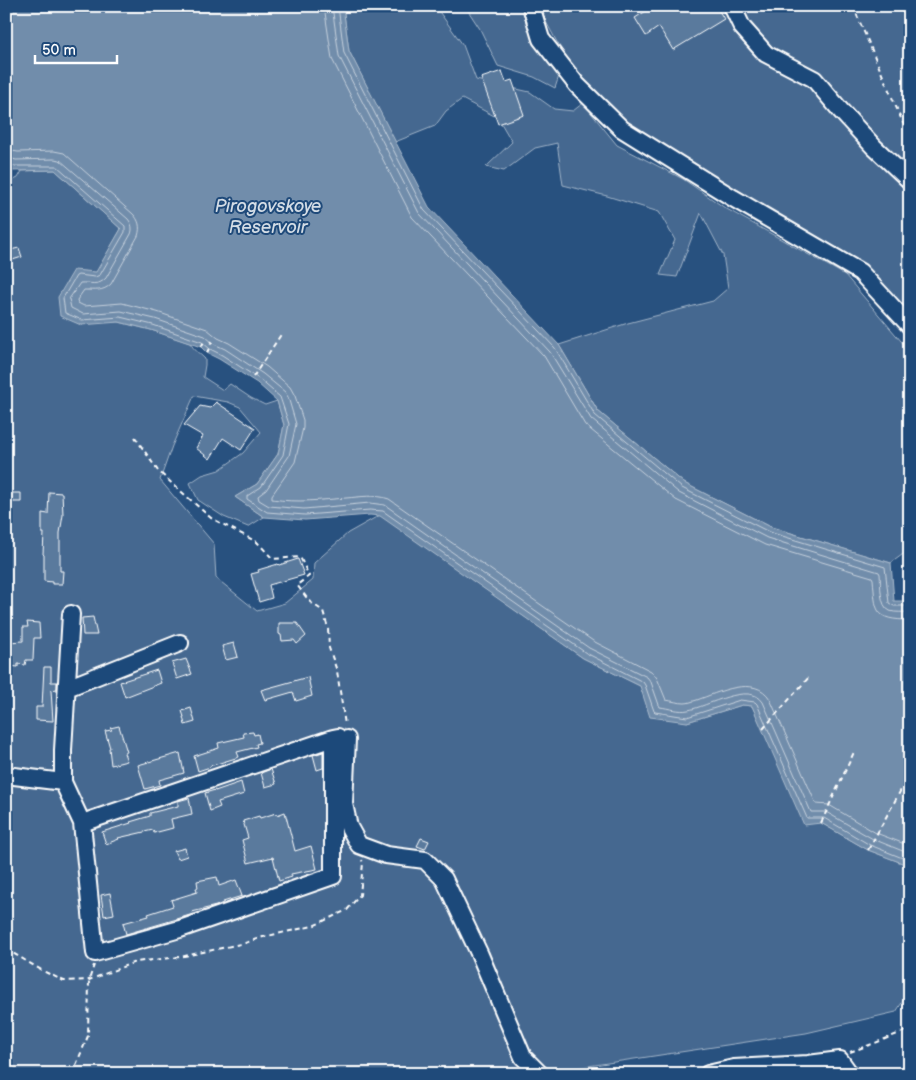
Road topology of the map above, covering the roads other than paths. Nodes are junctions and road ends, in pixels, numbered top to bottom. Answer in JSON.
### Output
{"nodes":[{"id":1,"x":531,"y":6,"type":"edge"},
{"id":2,"x":732,"y":6,"type":"edge"},
{"id":3,"x":910,"y":181,"type":"edge"},
{"id":4,"x":910,"y":326,"type":"edge"},
{"id":5,"x":71,"y":614,"type":"dead end"},
{"id":6,"x":180,"y":643,"type":"dead end"},
{"id":7,"x":67,"y":688,"type":"junction"},
{"id":8,"x":339,"y":738,"type":"junction"},
{"id":9,"x":6,"y":776,"type":"edge"},
{"id":10,"x":63,"y":782,"type":"junction"},
{"id":11,"x":82,"y":823,"type":"junction"},
{"id":12,"x":540,"y":1074,"type":"edge"},
{"id":13,"x":708,"y":1074,"type":"edge"},
{"id":14,"x":850,"y":1074,"type":"edge"}],
"edges":[{"from":1,"to":4,"type":"street"},
{"from":2,"to":3,"type":"street"},
{"from":5,"to":7,"type":"street"},
{"from":6,"to":7,"type":"street"},
{"from":7,"to":10,"type":"street"},
{"from":8,"to":11,"type":"street"},
{"from":8,"to":11,"type":"street"},
{"from":8,"to":12,"type":"street"},
{"from":9,"to":10,"type":"street"},
{"from":10,"to":11,"type":"street"},
{"from":13,"to":14,"type":"street"}]}
